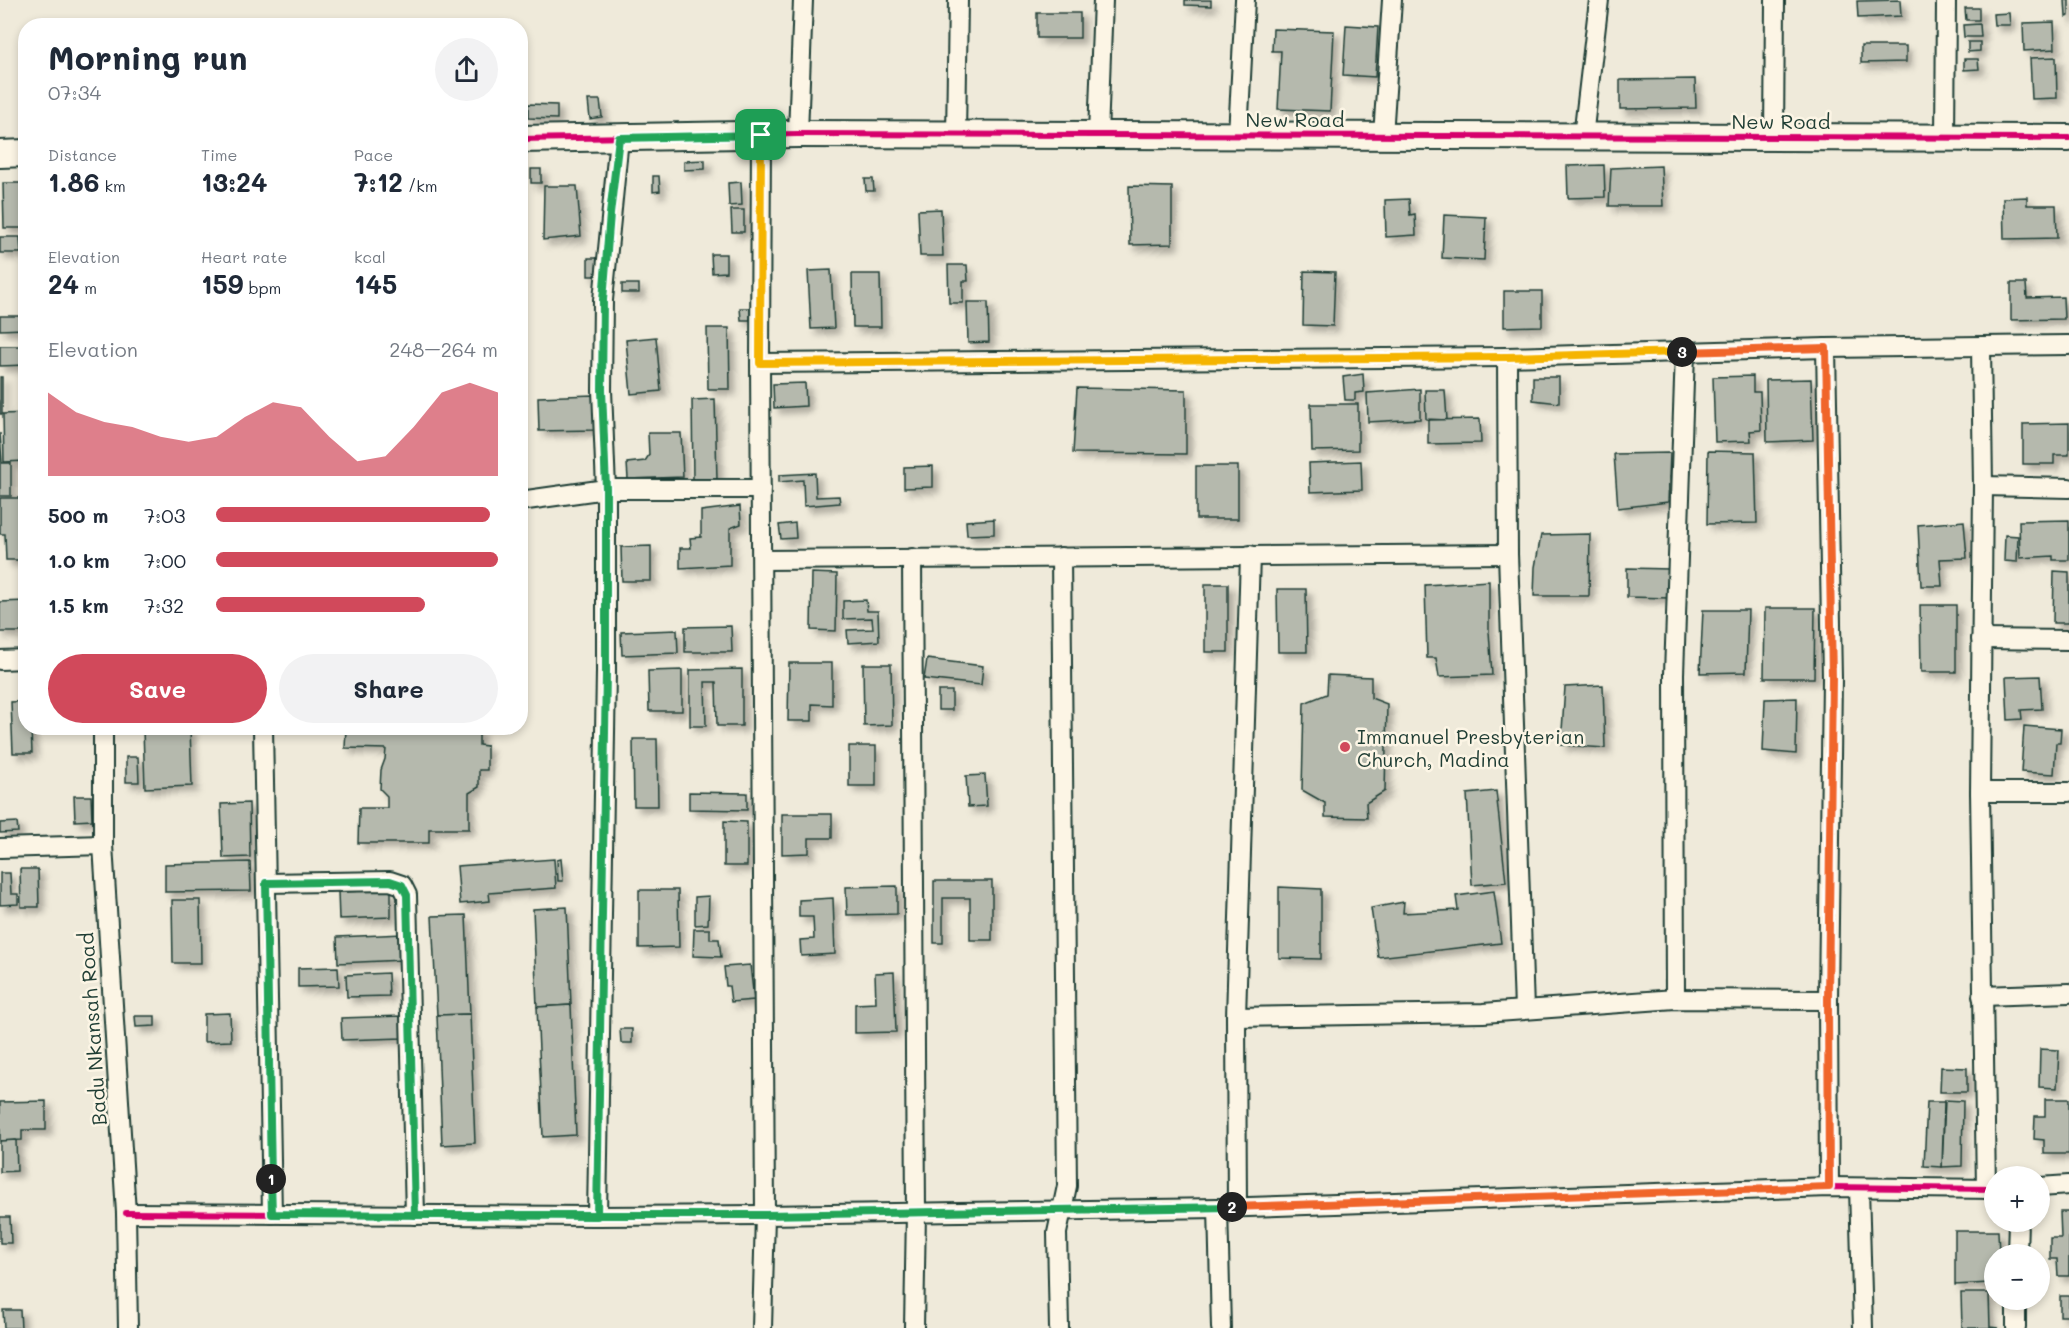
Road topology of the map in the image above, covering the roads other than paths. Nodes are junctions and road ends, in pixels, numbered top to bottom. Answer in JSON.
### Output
{"nodes":[{"id":1,"x":803,"y":0,"type":"edge"},
{"id":2,"x":958,"y":0,"type":"edge"},
{"id":3,"x":1103,"y":0,"type":"edge"},
{"id":4,"x":1245,"y":0,"type":"edge"},
{"id":5,"x":1392,"y":0,"type":"edge"},
{"id":6,"x":1599,"y":0,"type":"edge"},
{"id":7,"x":1775,"y":0,"type":"edge"},
{"id":8,"x":1946,"y":0,"type":"edge"},
{"id":9,"x":798,"y":134,"type":"junction"},
{"id":10,"x":761,"y":135,"type":"junction"},
{"id":11,"x":1098,"y":135,"type":"junction"},
{"id":12,"x":1238,"y":135,"type":"junction"},
{"id":13,"x":956,"y":136,"type":"junction"},
{"id":14,"x":1383,"y":136,"type":"junction"},
{"id":15,"x":1583,"y":137,"type":"junction"},
{"id":16,"x":619,"y":138,"type":"junction"},
{"id":17,"x":1774,"y":138,"type":"junction"},
{"id":18,"x":2069,"y":138,"type":"edge"},
{"id":19,"x":1945,"y":139,"type":"junction"},
{"id":20,"x":528,"y":140,"type":"edge"},
{"id":21,"x":18,"y":153,"type":"edge"},
{"id":22,"x":0,"y":154,"type":"edge"},
{"id":23,"x":2069,"y":345,"type":"edge"},
{"id":24,"x":1981,"y":347,"type":"junction"},
{"id":25,"x":1826,"y":348,"type":"junction"},
{"id":26,"x":1685,"y":352,"type":"junction"},
{"id":27,"x":1507,"y":357,"type":"junction"},
{"id":28,"x":760,"y":363,"type":"junction"},
{"id":29,"x":1983,"y":486,"type":"junction"},
{"id":30,"x":2069,"y":488,"type":"edge"},
{"id":31,"x":606,"y":489,"type":"junction"},
{"id":32,"x":761,"y":489,"type":"junction"},
{"id":33,"x":528,"y":500,"type":"edge"},
{"id":34,"x":1509,"y":554,"type":"junction"},
{"id":35,"x":1250,"y":555,"type":"junction"},
{"id":36,"x":1061,"y":557,"type":"junction"},
{"id":37,"x":912,"y":558,"type":"junction"},
{"id":38,"x":762,"y":560,"type":"junction"},
{"id":39,"x":1981,"y":639,"type":"junction"},
{"id":40,"x":2069,"y":640,"type":"edge"},
{"id":41,"x":18,"y":659,"type":"edge"},
{"id":42,"x":0,"y":660,"type":"edge"},
{"id":43,"x":103,"y":735,"type":"edge"},
{"id":44,"x":263,"y":735,"type":"edge"},
{"id":45,"x":1980,"y":792,"type":"junction"},
{"id":46,"x":2069,"y":792,"type":"edge"},
{"id":47,"x":104,"y":845,"type":"junction"},
{"id":48,"x":0,"y":848,"type":"edge"},
{"id":49,"x":266,"y":883,"type":"junction"},
{"id":50,"x":2069,"y":993,"type":"edge"},
{"id":51,"x":1982,"y":996,"type":"junction"},
{"id":52,"x":1675,"y":999,"type":"junction"},
{"id":53,"x":1828,"y":1000,"type":"junction"},
{"id":54,"x":1524,"y":1009,"type":"junction"},
{"id":55,"x":1236,"y":1017,"type":"junction"},
{"id":56,"x":1990,"y":1166,"type":"edge"},
{"id":57,"x":2069,"y":1185,"type":"edge"},
{"id":58,"x":2050,"y":1186,"type":"edge"},
{"id":59,"x":1829,"y":1187,"type":"junction"},
{"id":60,"x":1860,"y":1188,"type":"junction"},
{"id":61,"x":1984,"y":1189,"type":"edge"},
{"id":62,"x":1228,"y":1208,"type":"junction"},
{"id":63,"x":1061,"y":1210,"type":"junction"},
{"id":64,"x":916,"y":1212,"type":"junction"},
{"id":65,"x":126,"y":1213,"type":"junction"},
{"id":66,"x":272,"y":1214,"type":"junction"},
{"id":67,"x":415,"y":1215,"type":"junction"},
{"id":68,"x":765,"y":1215,"type":"junction"},
{"id":69,"x":597,"y":1216,"type":"junction"},
{"id":70,"x":2016,"y":1310,"type":"edge"},
{"id":71,"x":128,"y":1328,"type":"edge"},
{"id":72,"x":762,"y":1328,"type":"edge"},
{"id":73,"x":915,"y":1328,"type":"edge"},
{"id":74,"x":1059,"y":1328,"type":"edge"},
{"id":75,"x":1221,"y":1328,"type":"edge"},
{"id":76,"x":1863,"y":1328,"type":"edge"},
{"id":77,"x":2016,"y":1328,"type":"edge"}],
"edges":[{"from":1,"to":9,"type":"street"},
{"from":2,"to":13,"type":"street"},
{"from":3,"to":11,"type":"street"},
{"from":4,"to":12,"type":"street"},
{"from":5,"to":14,"type":"street"},
{"from":6,"to":15,"type":"street"},
{"from":7,"to":17,"type":"street"},
{"from":8,"to":19,"type":"street"},
{"from":9,"to":10,"type":"street","name":"New Road"},
{"from":9,"to":13,"type":"street","name":"New Road"},
{"from":10,"to":16,"type":"street","name":"New Road"},
{"from":10,"to":28,"type":"street"},
{"from":11,"to":12,"type":"street","name":"New Road"},
{"from":11,"to":13,"type":"street","name":"New Road"},
{"from":12,"to":14,"type":"street","name":"New Road"},
{"from":14,"to":15,"type":"street","name":"New Road"},
{"from":15,"to":17,"type":"street","name":"New Road"},
{"from":16,"to":20,"type":"street","name":"New Road"},
{"from":16,"to":31,"type":"street"},
{"from":17,"to":19,"type":"street","name":"New Road"},
{"from":18,"to":19,"type":"street","name":"New Road"},
{"from":21,"to":22,"type":"street"},
{"from":23,"to":24,"type":"street"},
{"from":24,"to":25,"type":"street"},
{"from":24,"to":29,"type":"street"},
{"from":25,"to":26,"type":"street"},
{"from":25,"to":53,"type":"street"},
{"from":26,"to":27,"type":"street"},
{"from":26,"to":52,"type":"street"},
{"from":27,"to":28,"type":"street"},
{"from":27,"to":34,"type":"street"},
{"from":28,"to":32,"type":"street"},
{"from":29,"to":30,"type":"street"},
{"from":29,"to":39,"type":"street"},
{"from":31,"to":32,"type":"street"},
{"from":31,"to":33,"type":"street"},
{"from":31,"to":69,"type":"street"},
{"from":32,"to":38,"type":"street"},
{"from":34,"to":35,"type":"street"},
{"from":34,"to":54,"type":"street"},
{"from":35,"to":36,"type":"street"},
{"from":35,"to":55,"type":"street"},
{"from":36,"to":37,"type":"street"},
{"from":36,"to":63,"type":"street"},
{"from":37,"to":38,"type":"street"},
{"from":37,"to":64,"type":"street"},
{"from":38,"to":68,"type":"street"},
{"from":39,"to":40,"type":"street"},
{"from":39,"to":45,"type":"street"},
{"from":41,"to":42,"type":"street"},
{"from":43,"to":47,"type":"street","name":"Badu Nkansah Road"},
{"from":44,"to":49,"type":"street"},
{"from":45,"to":46,"type":"street"},
{"from":45,"to":51,"type":"street"},
{"from":47,"to":48,"type":"street"},
{"from":47,"to":65,"type":"street","name":"Badu Nkansah Road"},
{"from":49,"to":66,"type":"street"},
{"from":49,"to":67,"type":"street"},
{"from":50,"to":51,"type":"street"},
{"from":51,"to":56,"type":"street"},
{"from":52,"to":53,"type":"street"},
{"from":52,"to":54,"type":"street"},
{"from":53,"to":59,"type":"street"},
{"from":54,"to":55,"type":"street"},
{"from":55,"to":62,"type":"street"},
{"from":57,"to":58,"type":"street"},
{"from":59,"to":60,"type":"street"},
{"from":59,"to":62,"type":"street"},
{"from":60,"to":61,"type":"street"},
{"from":60,"to":76,"type":"street"},
{"from":62,"to":63,"type":"street"},
{"from":62,"to":75,"type":"street"},
{"from":63,"to":64,"type":"street"},
{"from":63,"to":74,"type":"street"},
{"from":64,"to":68,"type":"street"},
{"from":64,"to":73,"type":"street"},
{"from":65,"to":66,"type":"street"},
{"from":65,"to":71,"type":"street","name":"Badu Nkansah Road"},
{"from":66,"to":67,"type":"street"},
{"from":67,"to":69,"type":"street"},
{"from":68,"to":69,"type":"street"},
{"from":68,"to":72,"type":"street"},
{"from":70,"to":77,"type":"street"}]}
